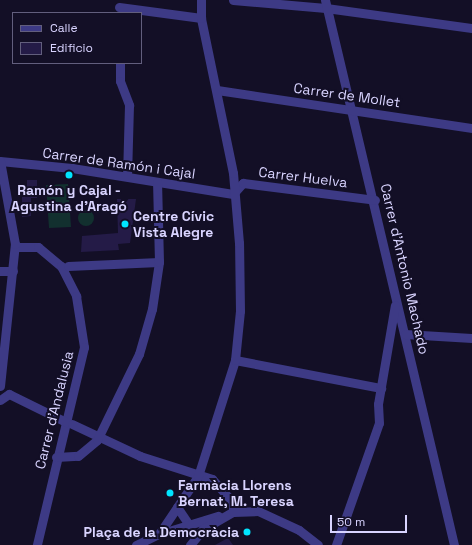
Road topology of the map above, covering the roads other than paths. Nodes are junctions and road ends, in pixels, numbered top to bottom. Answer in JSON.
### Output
{"nodes":[{"id":1,"x":201,"y":0,"type":"edge"},
{"id":2,"x":233,"y":0,"type":"edge"},
{"id":3,"x":325,"y":4,"type":"edge"},
{"id":4,"x":119,"y":7,"type":"edge"},
{"id":5,"x":201,"y":18,"type":"junction"},
{"id":6,"x":472,"y":28,"type":"edge"},
{"id":7,"x":120,"y":64,"type":"edge"},
{"id":8,"x":217,"y":90,"type":"junction"},
{"id":9,"x":352,"y":110,"type":"junction"},
{"id":10,"x":472,"y":128,"type":"edge"},
{"id":11,"x":0,"y":162,"type":"edge"},
{"id":12,"x":128,"y":176,"type":"junction"},
{"id":13,"x":157,"y":182,"type":"junction"},
{"id":14,"x":233,"y":194,"type":"junction"},
{"id":15,"x":375,"y":200,"type":"junction"},
{"id":16,"x":15,"y":247,"type":"junction"},
{"id":17,"x":159,"y":262,"type":"junction"},
{"id":18,"x":68,"y":266,"type":"dead end"},
{"id":19,"x":0,"y":271,"type":"edge"},
{"id":20,"x":13,"y":272,"type":"junction"},
{"id":21,"x":396,"y":303,"type":"junction"},
{"id":22,"x":405,"y":334,"type":"junction"},
{"id":23,"x":472,"y":338,"type":"edge"},
{"id":24,"x":235,"y":360,"type":"junction"},
{"id":25,"x":1,"y":385,"type":"edge"},
{"id":26,"x":381,"y":388,"type":"junction"},
{"id":27,"x":0,"y":400,"type":"edge"},
{"id":28,"x":69,"y":423,"type":"junction"},
{"id":29,"x":99,"y":436,"type":"junction"},
{"id":30,"x":56,"y":457,"type":"junction"},
{"id":31,"x":198,"y":476,"type":"junction"},
{"id":32,"x":177,"y":507,"type":"junction"},
{"id":33,"x":233,"y":512,"type":"junction"},
{"id":34,"x":189,"y":525,"type":"junction"},
{"id":35,"x":159,"y":534,"type":"junction"},
{"id":36,"x":37,"y":545,"type":"edge"},
{"id":37,"x":136,"y":545,"type":"edge"},
{"id":38,"x":190,"y":545,"type":"edge"},
{"id":39,"x":318,"y":545,"type":"edge"},
{"id":40,"x":336,"y":545,"type":"edge"},
{"id":41,"x":454,"y":545,"type":"edge"}],
"edges":[{"from":1,"to":5,"type":"street"},
{"from":2,"to":3,"type":"street"},
{"from":3,"to":6,"type":"street"},
{"from":3,"to":9,"type":"street","name":"Carrer d'Antonio Machado"},
{"from":4,"to":5,"type":"street"},
{"from":5,"to":8,"type":"street"},
{"from":7,"to":12,"type":"street"},
{"from":8,"to":9,"type":"street","name":"Carrer de Mollet"},
{"from":8,"to":14,"type":"street"},
{"from":9,"to":10,"type":"street","name":"Carrer de Mollet"},
{"from":9,"to":15,"type":"street","name":"Carrer d'Antonio Machado"},
{"from":11,"to":12,"type":"street","name":"Carrer de Ramón i Cajal"},
{"from":11,"to":16,"type":"street"},
{"from":12,"to":13,"type":"street","name":"Carrer de Ramón i Cajal"},
{"from":13,"to":14,"type":"street","name":"Carrer de Ramón i Cajal"},
{"from":13,"to":17,"type":"street"},
{"from":14,"to":15,"type":"street","name":"Carrer Huelva"},
{"from":14,"to":24,"type":"street"},
{"from":15,"to":21,"type":"street","name":"Carrer d'Antonio Machado"},
{"from":16,"to":20,"type":"street"},
{"from":16,"to":28,"type":"street","name":"Carrer d'Andalusia"},
{"from":17,"to":18,"type":"street"},
{"from":17,"to":29,"type":"street"},
{"from":19,"to":20,"type":"street"},
{"from":20,"to":25,"type":"street"},
{"from":21,"to":22,"type":"street","name":"Carrer d'Antonio Machado"},
{"from":21,"to":26,"type":"street"},
{"from":22,"to":23,"type":"street"},
{"from":22,"to":41,"type":"street","name":"Carrer d'Antonio Machado"},
{"from":24,"to":26,"type":"street"},
{"from":24,"to":31,"type":"street"},
{"from":26,"to":40,"type":"street"},
{"from":27,"to":28,"type":"street"},
{"from":28,"to":29,"type":"street"},
{"from":28,"to":30,"type":"street","name":"Carrer d'Andalusia"},
{"from":29,"to":30,"type":"street"},
{"from":29,"to":31,"type":"street"},
{"from":30,"to":36,"type":"street","name":"Carrer d'Andalusia"},
{"from":31,"to":32,"type":"street"},
{"from":31,"to":33,"type":"street"},
{"from":32,"to":34,"type":"street"},
{"from":32,"to":35,"type":"street"},
{"from":33,"to":34,"type":"street"},
{"from":33,"to":38,"type":"street"},
{"from":33,"to":39,"type":"street"},
{"from":34,"to":35,"type":"street"},
{"from":35,"to":37,"type":"street"}]}
